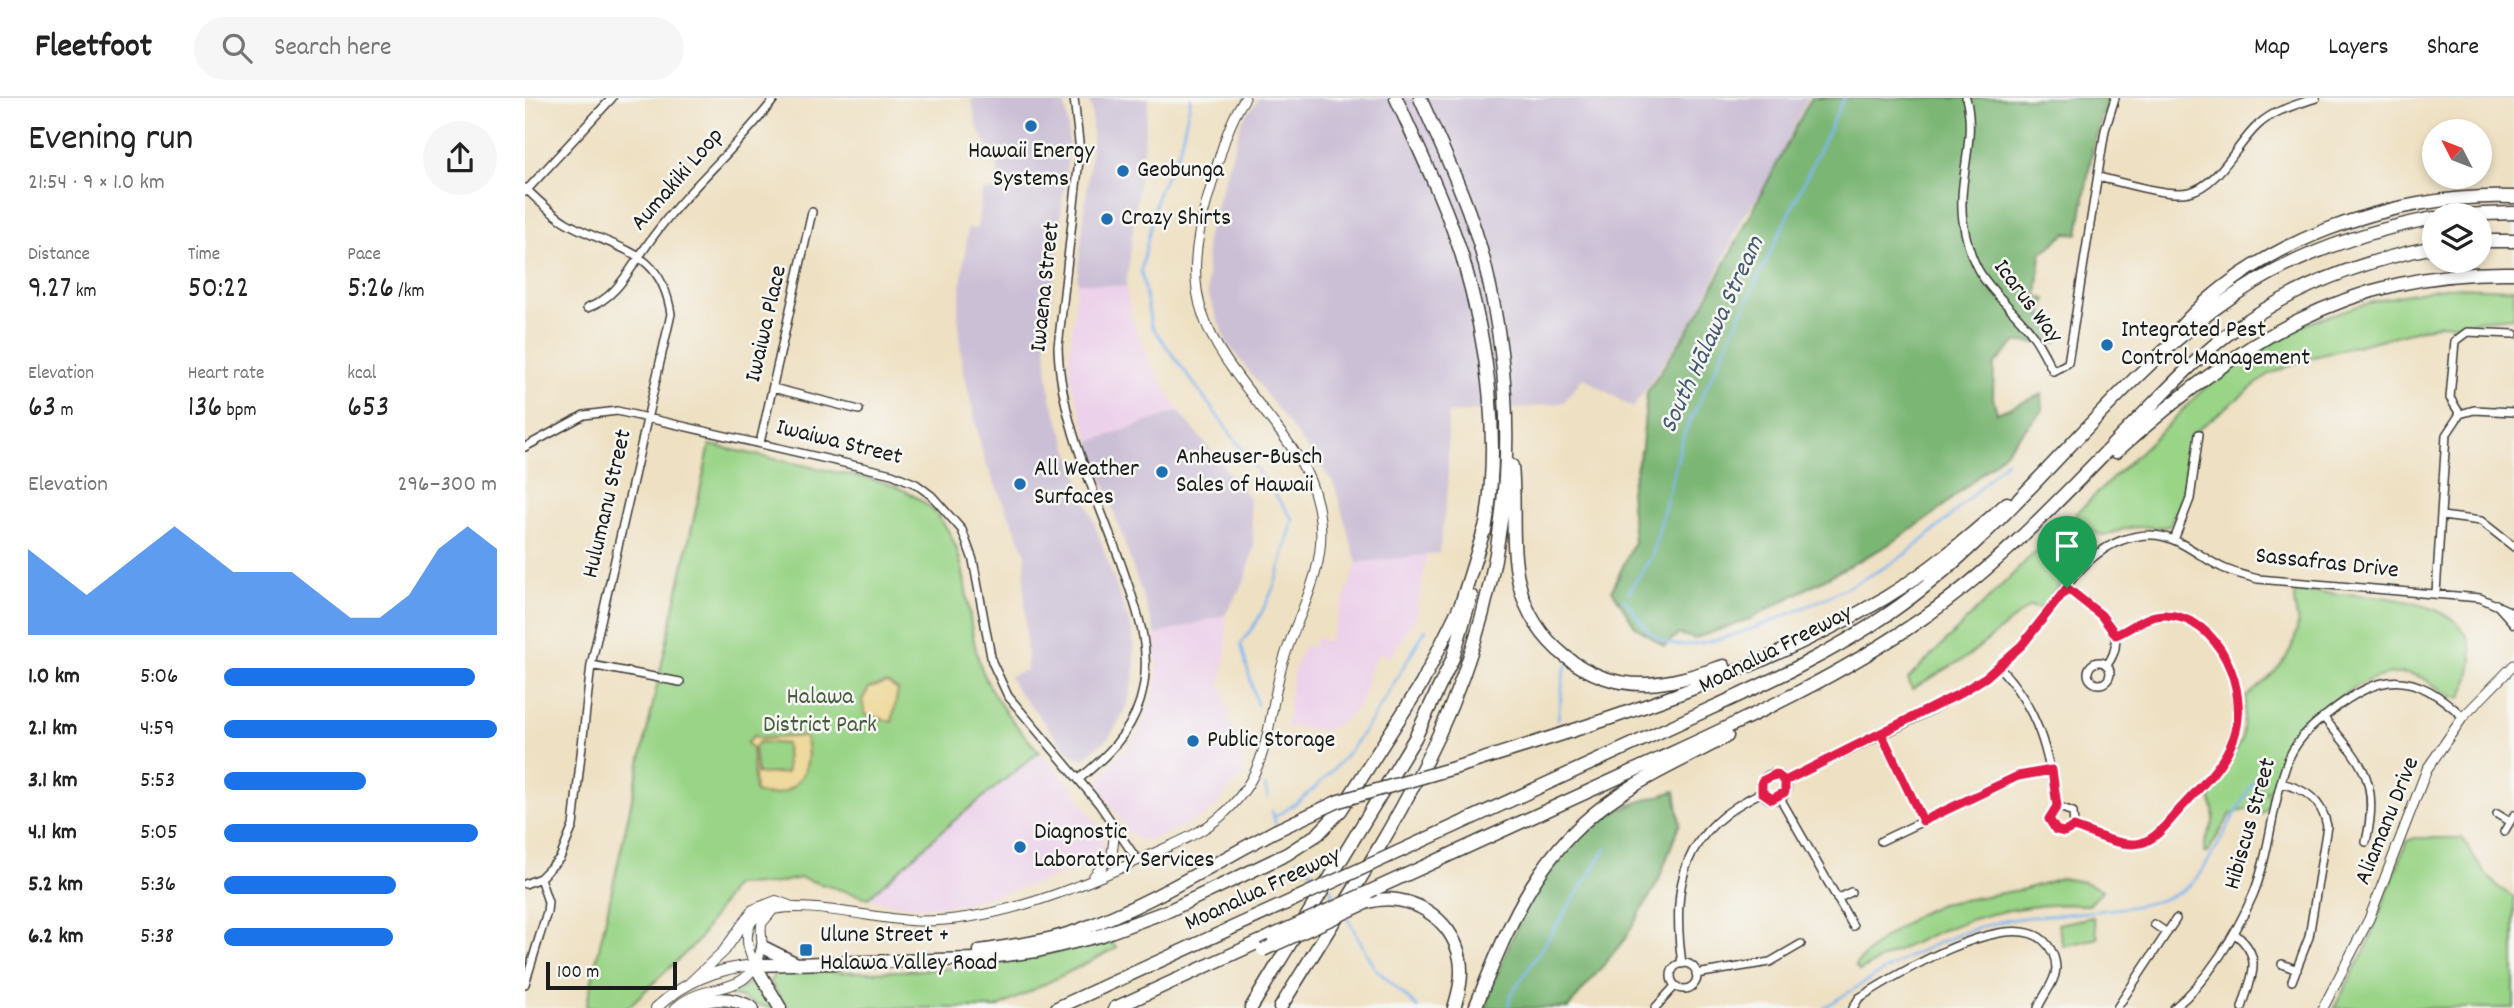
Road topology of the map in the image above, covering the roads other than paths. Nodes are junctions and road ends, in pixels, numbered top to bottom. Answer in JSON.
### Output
{"nodes":[{"id":1,"x":612,"y":98,"type":"edge"},
{"id":2,"x":775,"y":98,"type":"edge"},
{"id":3,"x":1074,"y":98,"type":"edge"},
{"id":4,"x":1245,"y":98,"type":"edge"},
{"id":5,"x":1397,"y":98,"type":"edge"},
{"id":6,"x":1420,"y":98,"type":"edge"},
{"id":7,"x":1966,"y":98,"type":"edge"},
{"id":8,"x":2115,"y":98,"type":"edge"},
{"id":9,"x":2316,"y":98,"type":"edge"},
{"id":10,"x":2098,"y":177,"type":"junction"},
{"id":11,"x":526,"y":190,"type":"edge"},
{"id":12,"x":2514,"y":197,"type":"edge"},
{"id":13,"x":812,"y":212,"type":"dead end"},
{"id":14,"x":2514,"y":213,"type":"edge"},
{"id":15,"x":2492,"y":214,"type":"edge"},
{"id":16,"x":2422,"y":221,"type":"edge"},
{"id":17,"x":2492,"y":241,"type":"edge"},
{"id":18,"x":2514,"y":241,"type":"edge"},
{"id":19,"x":2422,"y":250,"type":"edge"},
{"id":20,"x":639,"y":257,"type":"junction"},
{"id":21,"x":2514,"y":273,"type":"edge"},
{"id":22,"x":587,"y":308,"type":"dead end"},
{"id":23,"x":2514,"y":334,"type":"edge"},
{"id":24,"x":2143,"y":372,"type":"junction"},
{"id":25,"x":773,"y":388,"type":"junction"},
{"id":26,"x":859,"y":410,"type":"dead end"},
{"id":27,"x":2514,"y":412,"type":"edge"},
{"id":28,"x":2460,"y":414,"type":"junction"},
{"id":29,"x":647,"y":419,"type":"junction"},
{"id":30,"x":2088,"y":430,"type":"junction"},
{"id":31,"x":2199,"y":434,"type":"dead end"},
{"id":32,"x":1509,"y":438,"type":"junction"},
{"id":33,"x":760,"y":443,"type":"junction"},
{"id":34,"x":525,"y":447,"type":"edge"},
{"id":35,"x":2442,"y":516,"type":"junction"},
{"id":36,"x":1486,"y":524,"type":"junction"},
{"id":37,"x":2035,"y":524,"type":"junction"},
{"id":38,"x":2174,"y":540,"type":"junction"},
{"id":39,"x":2514,"y":547,"type":"edge"},
{"id":40,"x":2067,"y":588,"type":"junction"},
{"id":41,"x":2437,"y":593,"type":"junction"},
{"id":42,"x":1885,"y":597,"type":"junction"},
{"id":43,"x":2496,"y":603,"type":"junction"},
{"id":44,"x":2514,"y":613,"type":"edge"},
{"id":45,"x":2514,"y":624,"type":"edge"},
{"id":46,"x":2116,"y":635,"type":"junction"},
{"id":47,"x":591,"y":665,"type":"junction"},
{"id":48,"x":2107,"y":665,"type":"dead end"},
{"id":49,"x":2514,"y":665,"type":"edge"},
{"id":50,"x":1999,"y":667,"type":"junction"},
{"id":51,"x":680,"y":682,"type":"dead end"},
{"id":52,"x":1815,"y":684,"type":"junction"},
{"id":53,"x":2323,"y":717,"type":"junction"},
{"id":54,"x":2463,"y":717,"type":"junction"},
{"id":55,"x":1881,"y":733,"type":"junction"},
{"id":56,"x":2052,"y":770,"type":"junction"},
{"id":57,"x":1079,"y":779,"type":"junction"},
{"id":58,"x":1785,"y":781,"type":"junction"},
{"id":59,"x":2281,"y":783,"type":"junction"},
{"id":60,"x":1762,"y":792,"type":"junction"},
{"id":61,"x":1780,"y":798,"type":"junction"},
{"id":62,"x":2057,"y":806,"type":"junction"},
{"id":63,"x":2497,"y":814,"type":"dead end"},
{"id":64,"x":2512,"y":818,"type":"edge"},
{"id":65,"x":1923,"y":821,"type":"junction"},
{"id":66,"x":2074,"y":827,"type":"junction"},
{"id":67,"x":1115,"y":829,"type":"junction"},
{"id":68,"x":2504,"y":832,"type":"dead end"},
{"id":69,"x":1881,"y":841,"type":"dead end"},
{"id":70,"x":2366,"y":842,"type":"dead end"},
{"id":71,"x":1137,"y":861,"type":"junction"},
{"id":72,"x":540,"y":878,"type":"junction"},
{"id":73,"x":1089,"y":881,"type":"junction"},
{"id":74,"x":525,"y":884,"type":"edge"},
{"id":75,"x":1851,"y":892,"type":"dead end"},
{"id":76,"x":1837,"y":899,"type":"junction"},
{"id":77,"x":792,"y":907,"type":"junction"},
{"id":78,"x":774,"y":910,"type":"junction"},
{"id":79,"x":2176,"y":919,"type":"dead end"},
{"id":80,"x":2154,"y":924,"type":"dead end"},
{"id":81,"x":1853,"y":926,"type":"dead end"},
{"id":82,"x":1330,"y":928,"type":"junction"},
{"id":83,"x":2167,"y":933,"type":"junction"},
{"id":84,"x":2234,"y":933,"type":"junction"},
{"id":85,"x":1801,"y":944,"type":"dead end"},
{"id":86,"x":763,"y":947,"type":"junction"},
{"id":87,"x":931,"y":959,"type":"junction"},
{"id":88,"x":795,"y":963,"type":"junction"},
{"id":89,"x":1682,"y":964,"type":"junction"},
{"id":90,"x":2282,"y":964,"type":"dead end"},
{"id":91,"x":755,"y":965,"type":"junction"},
{"id":92,"x":2297,"y":970,"type":"junction"},
{"id":93,"x":1696,"y":974,"type":"junction"},
{"id":94,"x":1175,"y":981,"type":"junction"},
{"id":95,"x":2292,"y":981,"type":"dead end"},
{"id":96,"x":690,"y":983,"type":"junction"},
{"id":97,"x":525,"y":984,"type":"edge"},
{"id":98,"x":1675,"y":986,"type":"junction"},
{"id":99,"x":656,"y":1008,"type":"edge"},
{"id":100,"x":675,"y":1008,"type":"edge"},
{"id":101,"x":687,"y":1008,"type":"edge"},
{"id":102,"x":752,"y":1008,"type":"edge"},
{"id":103,"x":780,"y":1008,"type":"edge"},
{"id":104,"x":1057,"y":1008,"type":"edge"},
{"id":105,"x":1115,"y":1008,"type":"edge"},
{"id":106,"x":1249,"y":1008,"type":"edge"},
{"id":107,"x":1280,"y":1008,"type":"edge"},
{"id":108,"x":1288,"y":1008,"type":"edge"},
{"id":109,"x":1454,"y":1008,"type":"edge"},
{"id":110,"x":1475,"y":1008,"type":"edge"},
{"id":111,"x":1655,"y":1008,"type":"edge"},
{"id":112,"x":1853,"y":1008,"type":"edge"},
{"id":113,"x":2038,"y":1008,"type":"edge"},
{"id":114,"x":2117,"y":1008,"type":"edge"},
{"id":115,"x":2174,"y":1008,"type":"edge"},
{"id":116,"x":2242,"y":1008,"type":"edge"},
{"id":117,"x":2323,"y":1008,"type":"edge"}],
"edges":[{"from":1,"to":11,"type":"street"},
{"from":2,"to":20,"type":"street","name":"Aumakiki Loop"},
{"from":3,"to":57,"type":"street","name":"Iwaena Street"},
{"from":4,"to":71,"type":"street"},
{"from":5,"to":36,"type":"highway"},
{"from":6,"to":32,"type":"highway"},
{"from":7,"to":10,"type":"street","name":"Icarus Way"},
{"from":8,"to":10,"type":"street","name":"Icarus Way"},
{"from":9,"to":10,"type":"street"},
{"from":11,"to":20,"type":"street","name":"Hulumanu Street"},
{"from":12,"to":24,"type":"highway"},
{"from":13,"to":25,"type":"street","name":"Iwaiwa Place"},
{"from":14,"to":15,"type":"highway"},
{"from":16,"to":24,"type":"highway","name":"Moanalua Freeway"},
{"from":17,"to":18,"type":"highway"},
{"from":19,"to":37,"type":"highway","name":"Moanalua Freeway"},
{"from":20,"to":22,"type":"street","name":"Aumakiki Loop"},
{"from":20,"to":29,"type":"street","name":"Hulumanu Street"},
{"from":21,"to":37,"type":"highway"},
{"from":23,"to":28,"type":"street"},
{"from":24,"to":30,"type":"highway","name":"Moanalua Freeway"},
{"from":25,"to":26,"type":"street"},
{"from":25,"to":33,"type":"street","name":"Iwaiwa Place"},
{"from":27,"to":28,"type":"street"},
{"from":28,"to":35,"type":"street"},
{"from":29,"to":33,"type":"street","name":"Iwaiwa Street"},
{"from":29,"to":34,"type":"street","name":"Iwaiwa Street"},
{"from":29,"to":47,"type":"street","name":"Hulumanu Street"},
{"from":30,"to":42,"type":"highway"},
{"from":30,"to":104,"type":"highway","name":"Moanalua Freeway","bridge":true},
{"from":31,"to":38,"type":"street"},
{"from":32,"to":42,"type":"highway"},
{"from":32,"to":82,"type":"highway","bridge":true},
{"from":33,"to":57,"type":"street","name":"Iwaiwa Street"},
{"from":35,"to":39,"type":"street"},
{"from":35,"to":41,"type":"street"},
{"from":36,"to":87,"type":"highway"},
{"from":36,"to":106,"type":"highway","bridge":true},
{"from":37,"to":52,"type":"highway","name":"Moanalua Freeway"},
{"from":38,"to":40,"type":"street","name":"Sassafras Drive"},
{"from":38,"to":41,"type":"street","name":"Sassafras Drive"},
{"from":40,"to":46,"type":"street"},
{"from":40,"to":50,"type":"street","name":"Sassafras Drive"},
{"from":41,"to":43,"type":"street","name":"Sassafras Drive"},
{"from":42,"to":87,"type":"highway","bridge":true},
{"from":43,"to":44,"type":"street","name":"Sassafras Drive"},
{"from":43,"to":45,"type":"street"},
{"from":46,"to":48,"type":"street"},
{"from":46,"to":66,"type":"street"},
{"from":47,"to":51,"type":"street"},
{"from":47,"to":72,"type":"street","name":"Hulumanu Street"},
{"from":49,"to":54,"type":"street","name":"Aliamanu Drive"},
{"from":50,"to":55,"type":"street","name":"Sassafras Drive"},
{"from":50,"to":56,"type":"street"},
{"from":52,"to":94,"type":"highway","name":"Moanalua Freeway","bridge":true},
{"from":52,"to":110,"type":"highway"},
{"from":53,"to":54,"type":"street","name":"Hibiscus Street"},
{"from":53,"to":59,"type":"street","name":"Hibiscus Street"},
{"from":53,"to":70,"type":"street"},
{"from":54,"to":117,"type":"street","name":"Aliamanu Drive"},
{"from":55,"to":58,"type":"street","name":"Sassafras Drive"},
{"from":55,"to":65,"type":"street"},
{"from":56,"to":62,"type":"street"},
{"from":56,"to":65,"type":"street"},
{"from":57,"to":67,"type":"street","name":"Iwaiwa Street"},
{"from":58,"to":60,"type":"street","name":"Sassafras Drive"},
{"from":58,"to":61,"type":"street"},
{"from":59,"to":84,"type":"street","name":"Hibiscus Street"},
{"from":59,"to":92,"type":"street"},
{"from":60,"to":61,"type":"street"},
{"from":60,"to":89,"type":"street","name":"Sassafras Drive"},
{"from":61,"to":76,"type":"street"},
{"from":62,"to":66,"type":"street"},
{"from":62,"to":66,"type":"street"},
{"from":63,"to":64,"type":"street"},
{"from":64,"to":68,"type":"street"},
{"from":65,"to":69,"type":"street"},
{"from":67,"to":71,"type":"street","name":"Iwaiwa Street"},
{"from":67,"to":73,"type":"street"},
{"from":71,"to":73,"type":"street"},
{"from":72,"to":74,"type":"street","name":"Hulumanu Street"},
{"from":72,"to":97,"type":"street"},
{"from":73,"to":77,"type":"street"},
{"from":75,"to":76,"type":"street"},
{"from":76,"to":81,"type":"street"},
{"from":77,"to":78,"type":"street"},
{"from":77,"to":96,"type":"main road"},
{"from":78,"to":86,"type":"street"},
{"from":78,"to":91,"type":"street"},
{"from":79,"to":83,"type":"street"},
{"from":80,"to":83,"type":"street"},
{"from":82,"to":107,"type":"highway"},
{"from":82,"to":108,"type":"highway"},
{"from":83,"to":114,"type":"street"},
{"from":84,"to":115,"type":"street","name":"Hibiscus Street"},
{"from":84,"to":116,"type":"street"},
{"from":85,"to":93,"type":"street","name":"Sassafras Drive"},
{"from":86,"to":88,"type":"highway"},
{"from":86,"to":91,"type":"street"},
{"from":87,"to":88,"type":"highway"},
{"from":88,"to":91,"type":"highway"},
{"from":89,"to":93,"type":"street"},
{"from":89,"to":98,"type":"street","name":"Sassafras Drive"},
{"from":90,"to":92,"type":"street"},
{"from":91,"to":96,"type":"main road"},
{"from":91,"to":100,"type":"street"},
{"from":91,"to":103,"type":"highway"},
{"from":92,"to":95,"type":"street"},
{"from":93,"to":98,"type":"street","name":"Sassafras Drive"},
{"from":94,"to":105,"type":"highway","name":"Moanalua Freeway"},
{"from":94,"to":109,"type":"highway","bridge":true},
{"from":96,"to":99,"type":"main road"},
{"from":98,"to":111,"type":"street","name":"Sassafras Drive"},
{"from":101,"to":102,"type":"highway"},
{"from":112,"to":113,"type":"street"}]}
